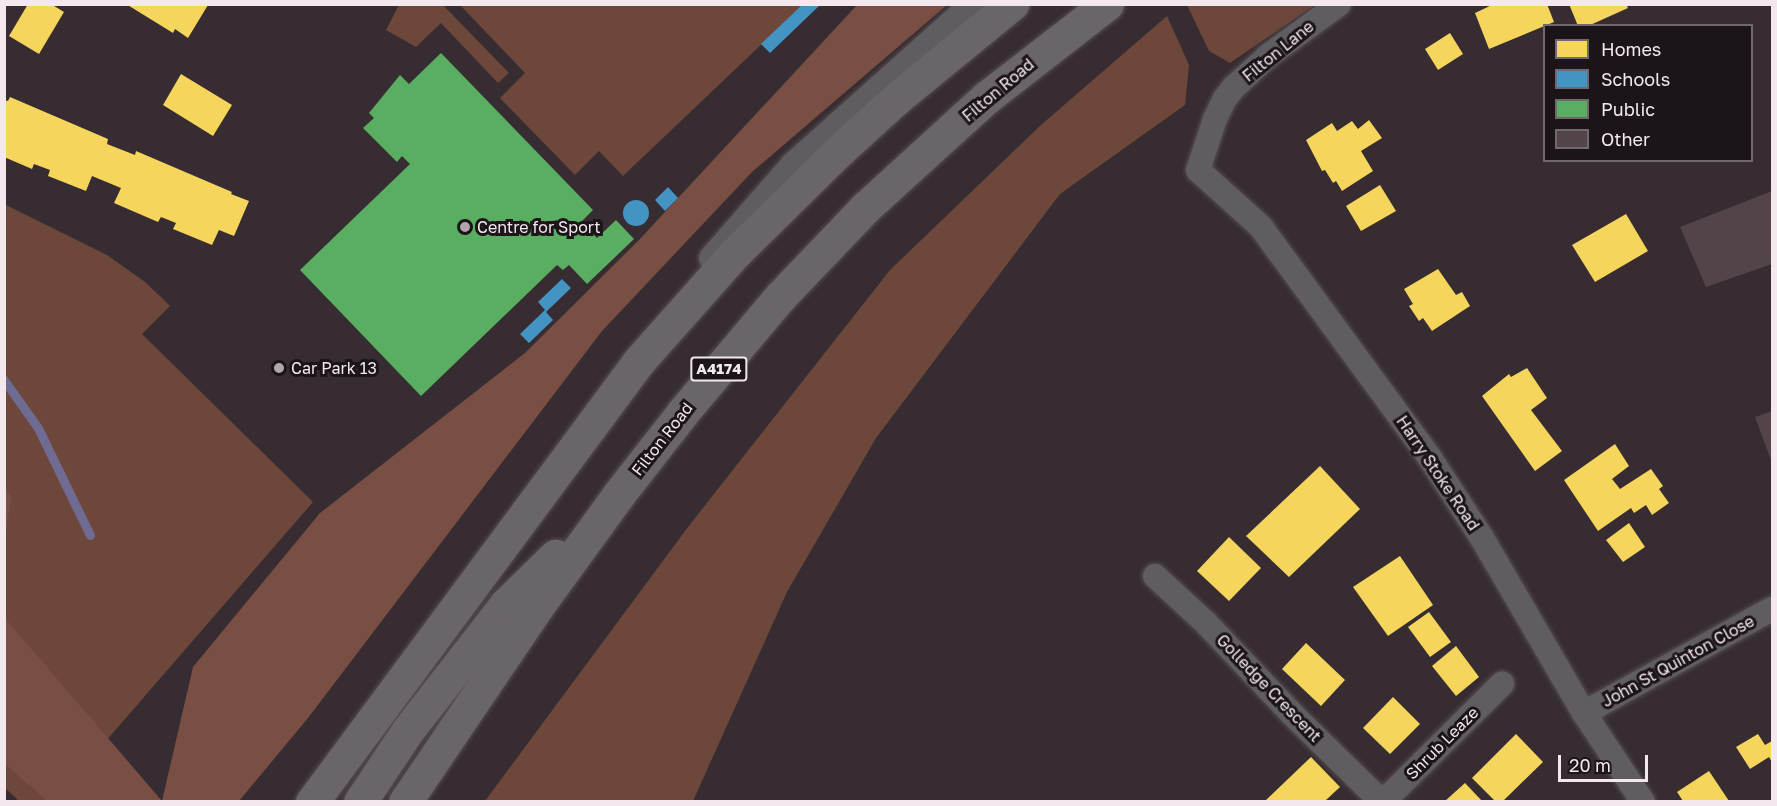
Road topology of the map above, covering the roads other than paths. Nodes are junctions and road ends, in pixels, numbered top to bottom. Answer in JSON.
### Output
{"nodes":[{"id":1,"x":972,"y":4,"type":"edge"},
{"id":2,"x":1012,"y":4,"type":"edge"},
{"id":3,"x":1107,"y":4,"type":"edge"},
{"id":4,"x":1339,"y":4,"type":"edge"},
{"id":5,"x":1198,"y":170,"type":"joint"},
{"id":6,"x":639,"y":361,"type":"junction"},
{"id":7,"x":619,"y":494,"type":"junction"},
{"id":8,"x":1155,"y":576,"type":"dead end"},
{"id":9,"x":1773,"y":609,"type":"edge"},
{"id":10,"x":1502,"y":684,"type":"dead end"},
{"id":11,"x":1584,"y":712,"type":"junction"},
{"id":12,"x":312,"y":801,"type":"edge"},
{"id":13,"x":360,"y":801,"type":"edge"},
{"id":14,"x":405,"y":801,"type":"edge"},
{"id":15,"x":1382,"y":801,"type":"edge"},
{"id":16,"x":1643,"y":801,"type":"edge"}],
"edges":[{"from":1,"to":6,"type":"street"},
{"from":2,"to":6,"type":"main road"},
{"from":3,"to":7,"type":"main road","name":"Filton Road","number":"A4174"},
{"from":4,"to":5,"type":"street","name":"Filton Lane"},
{"from":5,"to":11,"type":"street","name":"Harry Stoke Road"},
{"from":6,"to":12,"type":"main road"},
{"from":7,"to":13,"type":"main road"},
{"from":7,"to":14,"type":"main road","name":"Filton Road","number":"A4174"},
{"from":8,"to":15,"type":"street","name":"Golledge Crescent"},
{"from":9,"to":11,"type":"street","name":"John St Quinton Close"},
{"from":10,"to":15,"type":"street","name":"Shrub Leaze"},
{"from":11,"to":16,"type":"street","name":"Harry Stoke Road"}]}
